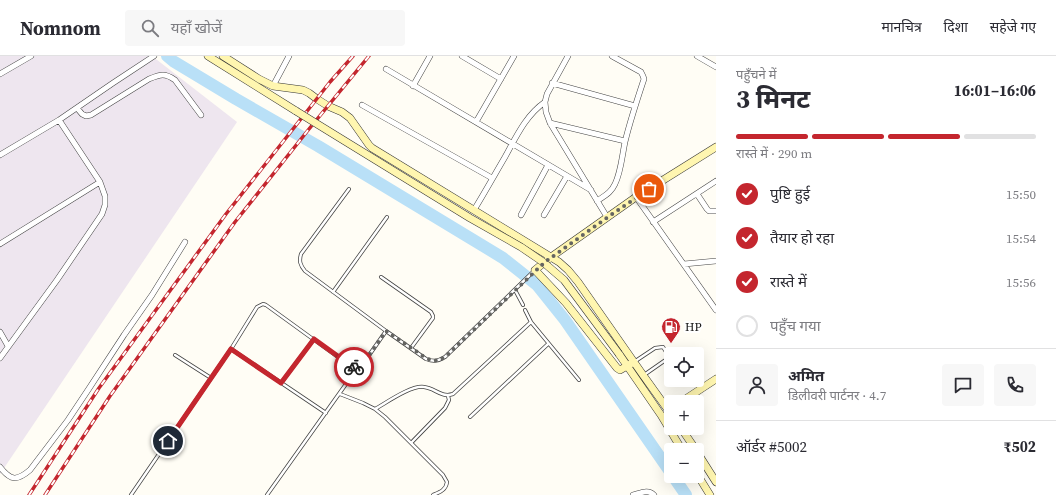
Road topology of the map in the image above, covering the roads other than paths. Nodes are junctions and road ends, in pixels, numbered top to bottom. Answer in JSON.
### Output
{"nodes":[{"id":1,"x":31,"y":56,"type":"edge"},
{"id":2,"x":208,"y":56,"type":"edge"},
{"id":3,"x":223,"y":56,"type":"edge"},
{"id":4,"x":289,"y":56,"type":"edge"},
{"id":5,"x":430,"y":56,"type":"edge"},
{"id":6,"x":462,"y":56,"type":"edge"},
{"id":7,"x":514,"y":56,"type":"edge"},
{"id":8,"x":568,"y":56,"type":"edge"},
{"id":9,"x":612,"y":56,"type":"edge"},
{"id":10,"x":698,"y":56,"type":"edge"},
{"id":11,"x":153,"y":57,"type":"edge"},
{"id":12,"x":716,"y":67,"type":"edge"},
{"id":13,"x":386,"y":70,"type":"dead end"},
{"id":14,"x":0,"y":74,"type":"edge"},
{"id":15,"x":500,"y":79,"type":"junction"},
{"id":16,"x":552,"y":83,"type":"junction"},
{"id":17,"x":273,"y":86,"type":"junction"},
{"id":18,"x":413,"y":86,"type":"junction"},
{"id":19,"x":545,"y":102,"type":"junction"},
{"id":20,"x":362,"y":105,"type":"dead end"},
{"id":21,"x":635,"y":106,"type":"junction"},
{"id":22,"x":77,"y":108,"type":"junction"},
{"id":23,"x":201,"y":115,"type":"dead end"},
{"id":24,"x":59,"y":120,"type":"junction"},
{"id":25,"x":476,"y":122,"type":"junction"},
{"id":26,"x":550,"y":123,"type":"junction"},
{"id":27,"x":625,"y":141,"type":"junction"},
{"id":28,"x":512,"y":144,"type":"junction"},
{"id":29,"x":716,"y":147,"type":"edge"},
{"id":30,"x":0,"y":155,"type":"edge"},
{"id":31,"x":548,"y":165,"type":"junction"},
{"id":32,"x":567,"y":176,"type":"junction"},
{"id":33,"x":492,"y":178,"type":"junction"},
{"id":34,"x":716,"y":181,"type":"edge"},
{"id":35,"x":100,"y":182,"type":"junction"},
{"id":36,"x":349,"y":190,"type":"dead end"},
{"id":37,"x":591,"y":190,"type":"junction"},
{"id":38,"x":697,"y":194,"type":"junction"},
{"id":39,"x":636,"y":197,"type":"junction"},
{"id":40,"x":597,"y":201,"type":"junction"},
{"id":41,"x":474,"y":210,"type":"junction"},
{"id":42,"x":716,"y":211,"type":"edge"},
{"id":43,"x":544,"y":214,"type":"dead end"},
{"id":44,"x":521,"y":215,"type":"dead end"},
{"id":45,"x":387,"y":217,"type":"dead end"},
{"id":46,"x":608,"y":217,"type":"junction"},
{"id":47,"x":653,"y":222,"type":"junction"},
{"id":48,"x":185,"y":242,"type":"dead end"},
{"id":49,"x":0,"y":244,"type":"edge"},
{"id":50,"x":551,"y":257,"type":"junction"},
{"id":51,"x":716,"y":261,"type":"edge"},
{"id":52,"x":684,"y":264,"type":"junction"},
{"id":53,"x":533,"y":272,"type":"junction"},
{"id":54,"x":381,"y":277,"type":"dead end"},
{"id":55,"x":515,"y":290,"type":"junction"},
{"id":56,"x":333,"y":292,"type":"junction"},
{"id":57,"x":716,"y":298,"type":"edge"},
{"id":58,"x":710,"y":302,"type":"junction"},
{"id":59,"x":523,"y":304,"type":"dead end"},
{"id":60,"x":525,"y":310,"type":"dead end"},
{"id":61,"x":716,"y":310,"type":"edge"},
{"id":62,"x":531,"y":322,"type":"junction"},
{"id":63,"x":386,"y":331,"type":"junction"},
{"id":64,"x":0,"y":332,"type":"edge"},
{"id":65,"x":314,"y":339,"type":"junction"},
{"id":66,"x":548,"y":344,"type":"junction"},
{"id":67,"x":8,"y":346,"type":"junction"},
{"id":68,"x":411,"y":348,"type":"junction"},
{"id":69,"x":231,"y":349,"type":"junction"},
{"id":70,"x":175,"y":355,"type":"dead end"},
{"id":71,"x":0,"y":358,"type":"edge"},
{"id":72,"x":634,"y":362,"type":"junction"},
{"id":73,"x":627,"y":366,"type":"junction"},
{"id":74,"x":350,"y":367,"type":"junction"},
{"id":75,"x":643,"y":376,"type":"junction"},
{"id":76,"x":211,"y":378,"type":"junction"},
{"id":77,"x":716,"y":379,"type":"edge"},
{"id":78,"x":579,"y":380,"type":"dead end"},
{"id":79,"x":281,"y":383,"type":"junction"},
{"id":80,"x":340,"y":394,"type":"junction"},
{"id":81,"x":691,"y":395,"type":"edge"},
{"id":82,"x":448,"y":396,"type":"junction"},
{"id":83,"x":664,"y":403,"type":"edge"},
{"id":84,"x":375,"y":409,"type":"junction"},
{"id":85,"x":326,"y":413,"type":"junction"},
{"id":86,"x":664,"y":413,"type":"edge"},
{"id":87,"x":660,"y":415,"type":"junction"},
{"id":88,"x":470,"y":417,"type":"dead end"},
{"id":89,"x":411,"y":443,"type":"junction"},
{"id":90,"x":678,"y":443,"type":"edge"},
{"id":91,"x":704,"y":463,"type":"edge"},
{"id":92,"x":0,"y":467,"type":"edge"},
{"id":93,"x":716,"y":482,"type":"edge"},
{"id":94,"x":703,"y":483,"type":"edge"},
{"id":95,"x":645,"y":493,"type":"edge"},
{"id":96,"x":132,"y":495,"type":"edge"},
{"id":97,"x":267,"y":495,"type":"edge"},
{"id":98,"x":434,"y":495,"type":"edge"},
{"id":99,"x":633,"y":495,"type":"edge"},
{"id":100,"x":654,"y":495,"type":"edge"},
{"id":101,"x":710,"y":495,"type":"edge"}],
"edges":[{"from":1,"to":14,"type":"street"},
{"from":2,"to":73,"type":"street","bridge":true},
{"from":3,"to":17,"type":"street"},
{"from":4,"to":17,"type":"street"},
{"from":5,"to":18,"type":"street"},
{"from":6,"to":15,"type":"street"},
{"from":7,"to":15,"type":"street"},
{"from":8,"to":16,"type":"street"},
{"from":9,"to":21,"type":"street"},
{"from":10,"to":12,"type":"street"},
{"from":11,"to":22,"type":"street"},
{"from":13,"to":18,"type":"street"},
{"from":15,"to":25,"type":"street"},
{"from":16,"to":19,"type":"street"},
{"from":16,"to":21,"type":"street"},
{"from":17,"to":41,"type":"street"},
{"from":18,"to":25,"type":"street"},
{"from":19,"to":26,"type":"street"},
{"from":19,"to":28,"type":"street"},
{"from":20,"to":33,"type":"street"},
{"from":21,"to":27,"type":"street"},
{"from":22,"to":23,"type":"street"},
{"from":22,"to":24,"type":"street"},
{"from":24,"to":30,"type":"street"},
{"from":24,"to":35,"type":"street"},
{"from":25,"to":28,"type":"street"},
{"from":26,"to":27,"type":"street"},
{"from":26,"to":37,"type":"street"},
{"from":27,"to":40,"type":"street"},
{"from":28,"to":31,"type":"street"},
{"from":28,"to":33,"type":"street"},
{"from":29,"to":39,"type":"street"},
{"from":31,"to":32,"type":"street"},
{"from":31,"to":44,"type":"street"},
{"from":32,"to":37,"type":"street"},
{"from":32,"to":43,"type":"street"},
{"from":33,"to":41,"type":"street"},
{"from":34,"to":38,"type":"street"},
{"from":35,"to":49,"type":"street"},
{"from":35,"to":67,"type":"street"},
{"from":36,"to":56,"type":"lane"},
{"from":37,"to":40,"type":"street"},
{"from":38,"to":42,"type":"street"},
{"from":38,"to":47,"type":"street"},
{"from":39,"to":46,"type":"street"},
{"from":39,"to":47,"type":"street"},
{"from":40,"to":46,"type":"street"},
{"from":41,"to":50,"type":"street"},
{"from":45,"to":56,"type":"lane"},
{"from":46,"to":50,"type":"street"},
{"from":47,"to":52,"type":"street"},
{"from":48,"to":92,"type":"street"},
{"from":50,"to":53,"type":"street"},
{"from":50,"to":72,"type":"street"},
{"from":51,"to":52,"type":"street"},
{"from":52,"to":58,"type":"street"},
{"from":53,"to":55,"type":"lane"},
{"from":53,"to":73,"type":"street"},
{"from":54,"to":68,"type":"lane"},
{"from":55,"to":59,"type":"lane"},
{"from":55,"to":68,"type":"lane"},
{"from":56,"to":63,"type":"lane"},
{"from":57,"to":58,"type":"street"},
{"from":58,"to":61,"type":"street"},
{"from":60,"to":62,"type":"lane"},
{"from":62,"to":66,"type":"lane"},
{"from":62,"to":82,"type":"lane"},
{"from":63,"to":68,"type":"lane"},
{"from":63,"to":74,"type":"lane"},
{"from":64,"to":67,"type":"street"},
{"from":65,"to":69,"type":"lane"},
{"from":65,"to":74,"type":"lane"},
{"from":65,"to":79,"type":"lane"},
{"from":66,"to":78,"type":"lane"},
{"from":66,"to":88,"type":"lane"},
{"from":67,"to":71,"type":"street"},
{"from":69,"to":76,"type":"lane"},
{"from":69,"to":79,"type":"lane"},
{"from":70,"to":76,"type":"lane"},
{"from":72,"to":73,"type":"street"},
{"from":72,"to":75,"type":"street"},
{"from":72,"to":75,"type":"lane"},
{"from":73,"to":87,"type":"street"},
{"from":74,"to":80,"type":"lane"},
{"from":75,"to":83,"type":"street"},
{"from":76,"to":96,"type":"lane"},
{"from":77,"to":81,"type":"street"},
{"from":79,"to":85,"type":"lane"},
{"from":80,"to":84,"type":"lane"},
{"from":80,"to":85,"type":"lane"},
{"from":82,"to":84,"type":"lane"},
{"from":82,"to":89,"type":"lane"},
{"from":84,"to":89,"type":"lane"},
{"from":85,"to":97,"type":"lane"},
{"from":86,"to":87,"type":"street"},
{"from":87,"to":90,"type":"street"},
{"from":89,"to":98,"type":"lane"},
{"from":91,"to":93,"type":"street"},
{"from":94,"to":101,"type":"street"},
{"from":95,"to":99,"type":"street"},
{"from":95,"to":100,"type":"street"}]}
